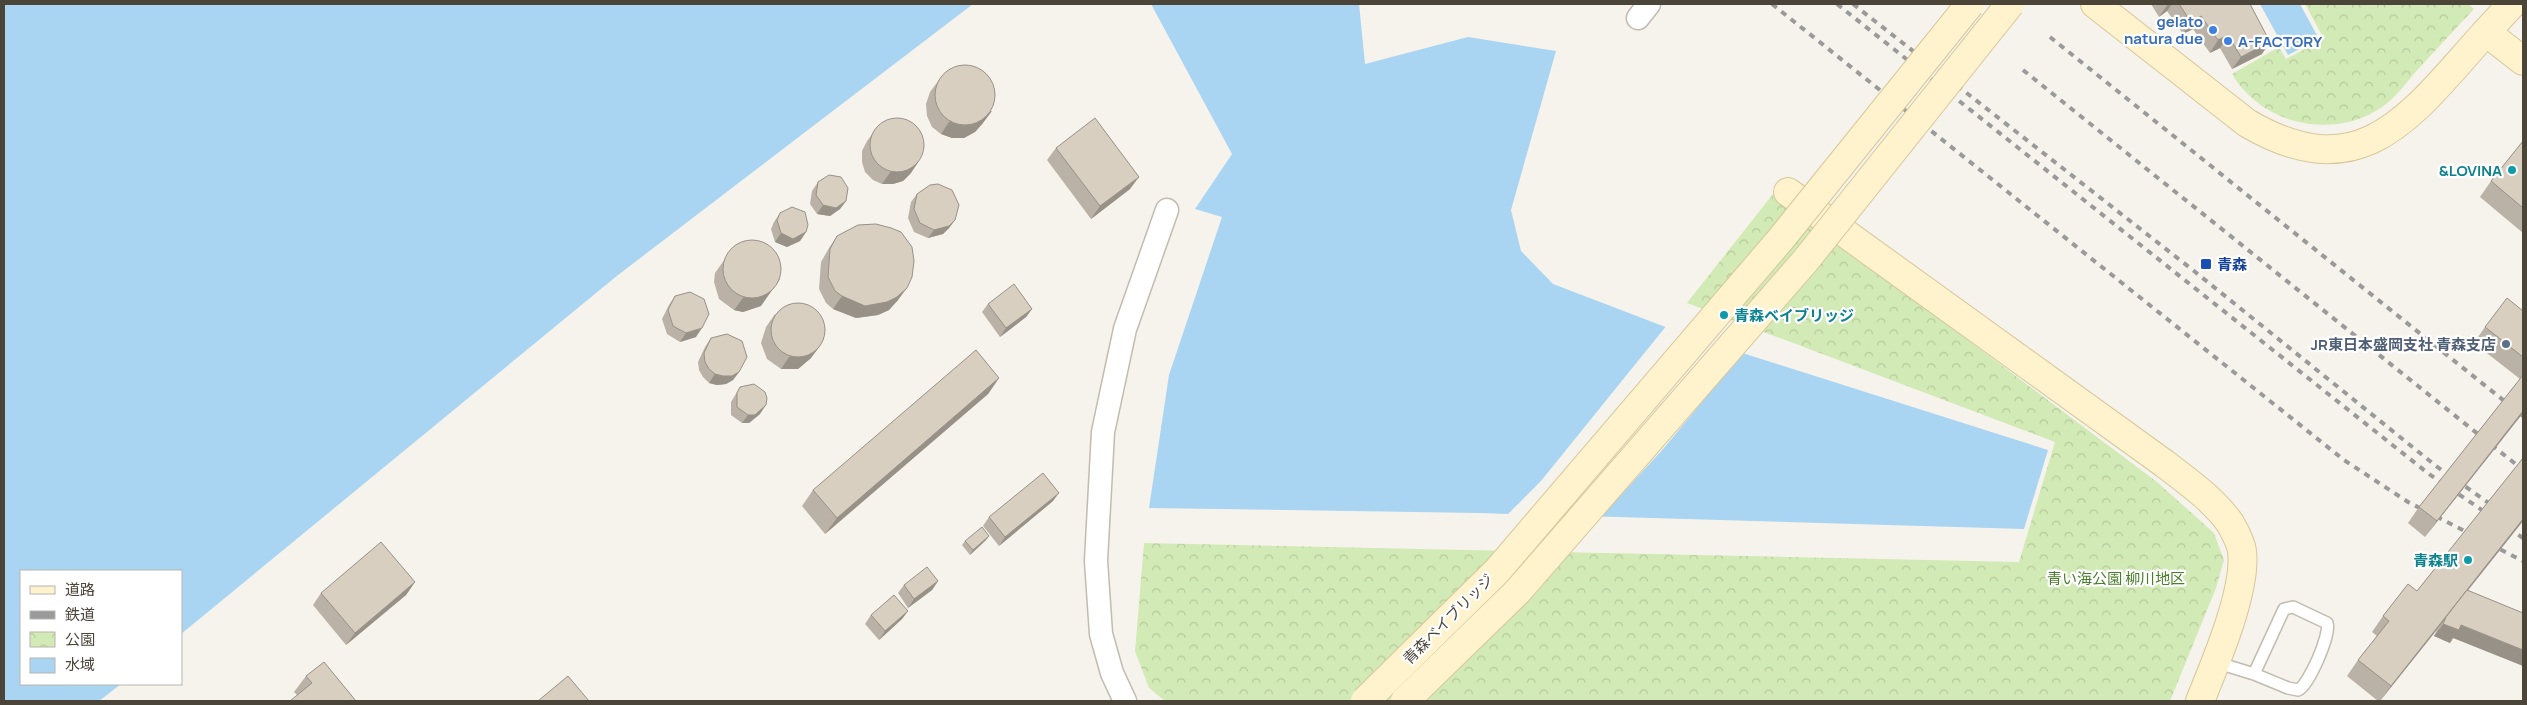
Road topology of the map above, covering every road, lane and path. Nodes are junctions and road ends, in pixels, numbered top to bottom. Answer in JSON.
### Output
{"nodes":[{"id":1,"x":1970,"y":4,"type":"edge"},
{"id":2,"x":2010,"y":4,"type":"edge"},
{"id":3,"x":2095,"y":4,"type":"edge"},
{"id":4,"x":2512,"y":4,"type":"edge"},
{"id":5,"x":2486,"y":32,"type":"junction"},
{"id":6,"x":2523,"y":62,"type":"edge"},
{"id":7,"x":1788,"y":192,"type":"dead end"},
{"id":8,"x":1167,"y":210,"type":"dead end"},
{"id":9,"x":2215,"y":662,"type":"junction"},
{"id":10,"x":2254,"y":674,"type":"junction"},
{"id":11,"x":1125,"y":701,"type":"edge"},
{"id":12,"x":1365,"y":701,"type":"edge"},
{"id":13,"x":1405,"y":701,"type":"edge"},
{"id":14,"x":2200,"y":701,"type":"edge"}],
"edges":[{"from":1,"to":12,"type":"street","name":"青森ベイブリッジ","bridge":true},
{"from":2,"to":13,"type":"street","name":"青森ベイブリッジ","bridge":true},
{"from":3,"to":5,"type":"street"},
{"from":4,"to":5,"type":"street"},
{"from":5,"to":6,"type":"street"},
{"from":7,"to":9,"type":"street"},
{"from":8,"to":11,"type":"street"},
{"from":9,"to":10,"type":"lane"},
{"from":9,"to":14,"type":"street"},
{"from":10,"to":10,"type":"lane"}]}
